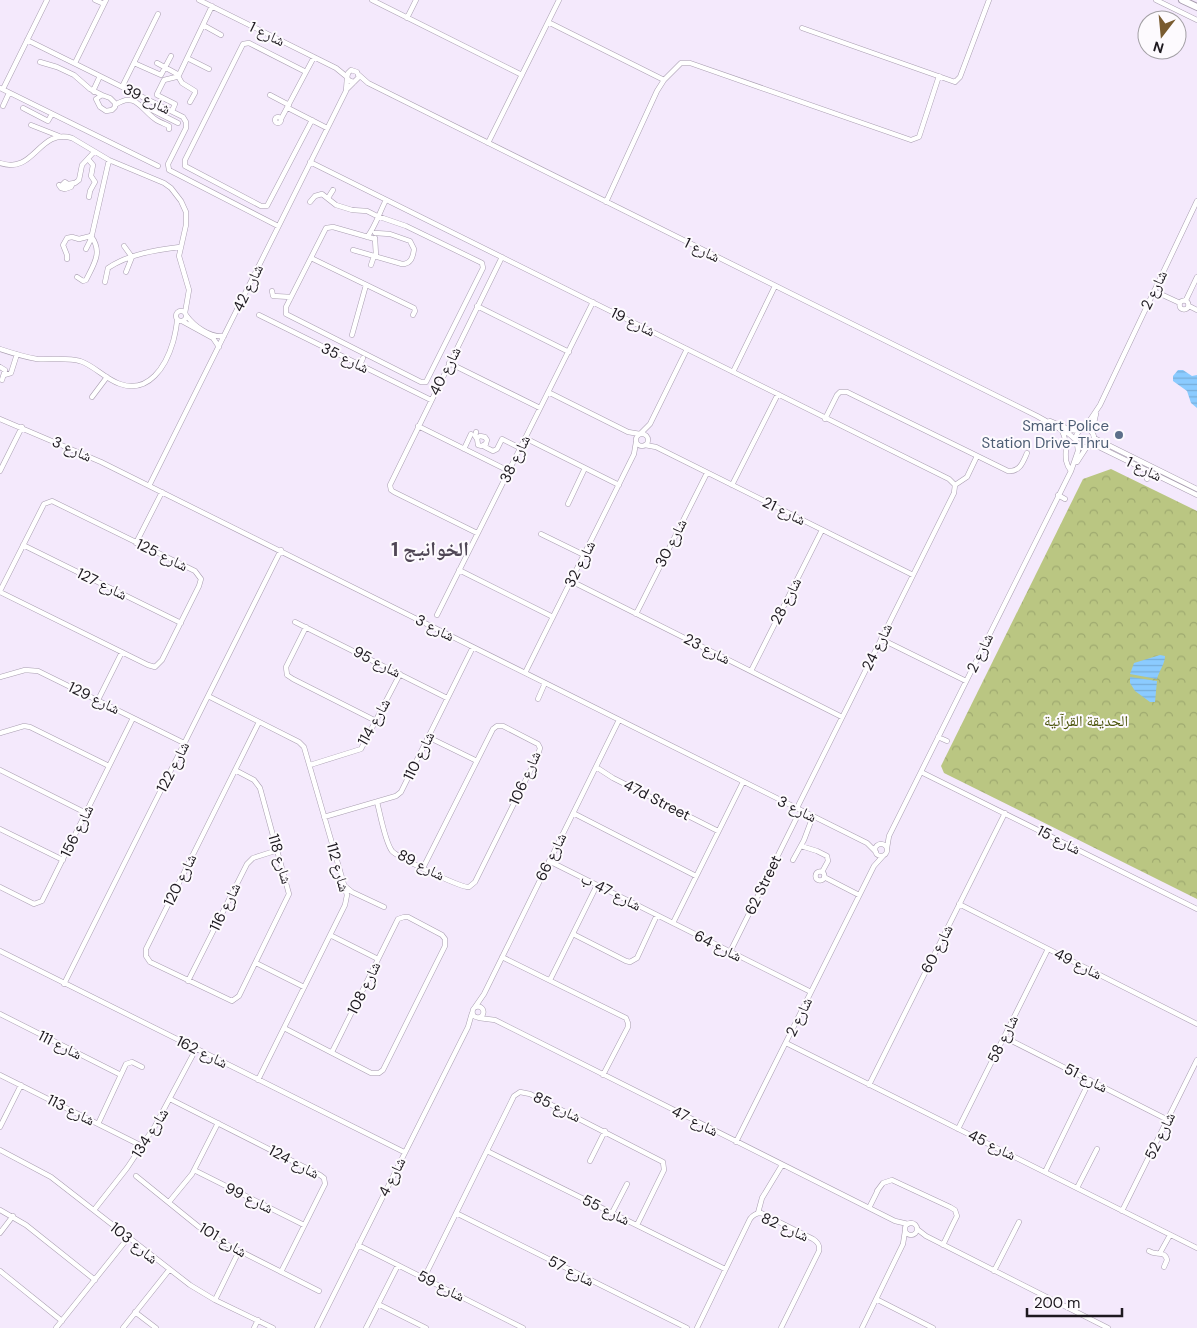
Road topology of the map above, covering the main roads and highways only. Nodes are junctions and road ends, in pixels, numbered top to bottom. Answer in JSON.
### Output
{"nodes":[{"id":1,"x":1182,"y":0,"type":"edge"},
{"id":2,"x":1197,"y":7,"type":"edge"}],
"edges":[{"from":1,"to":2,"type":"highway"}]}
